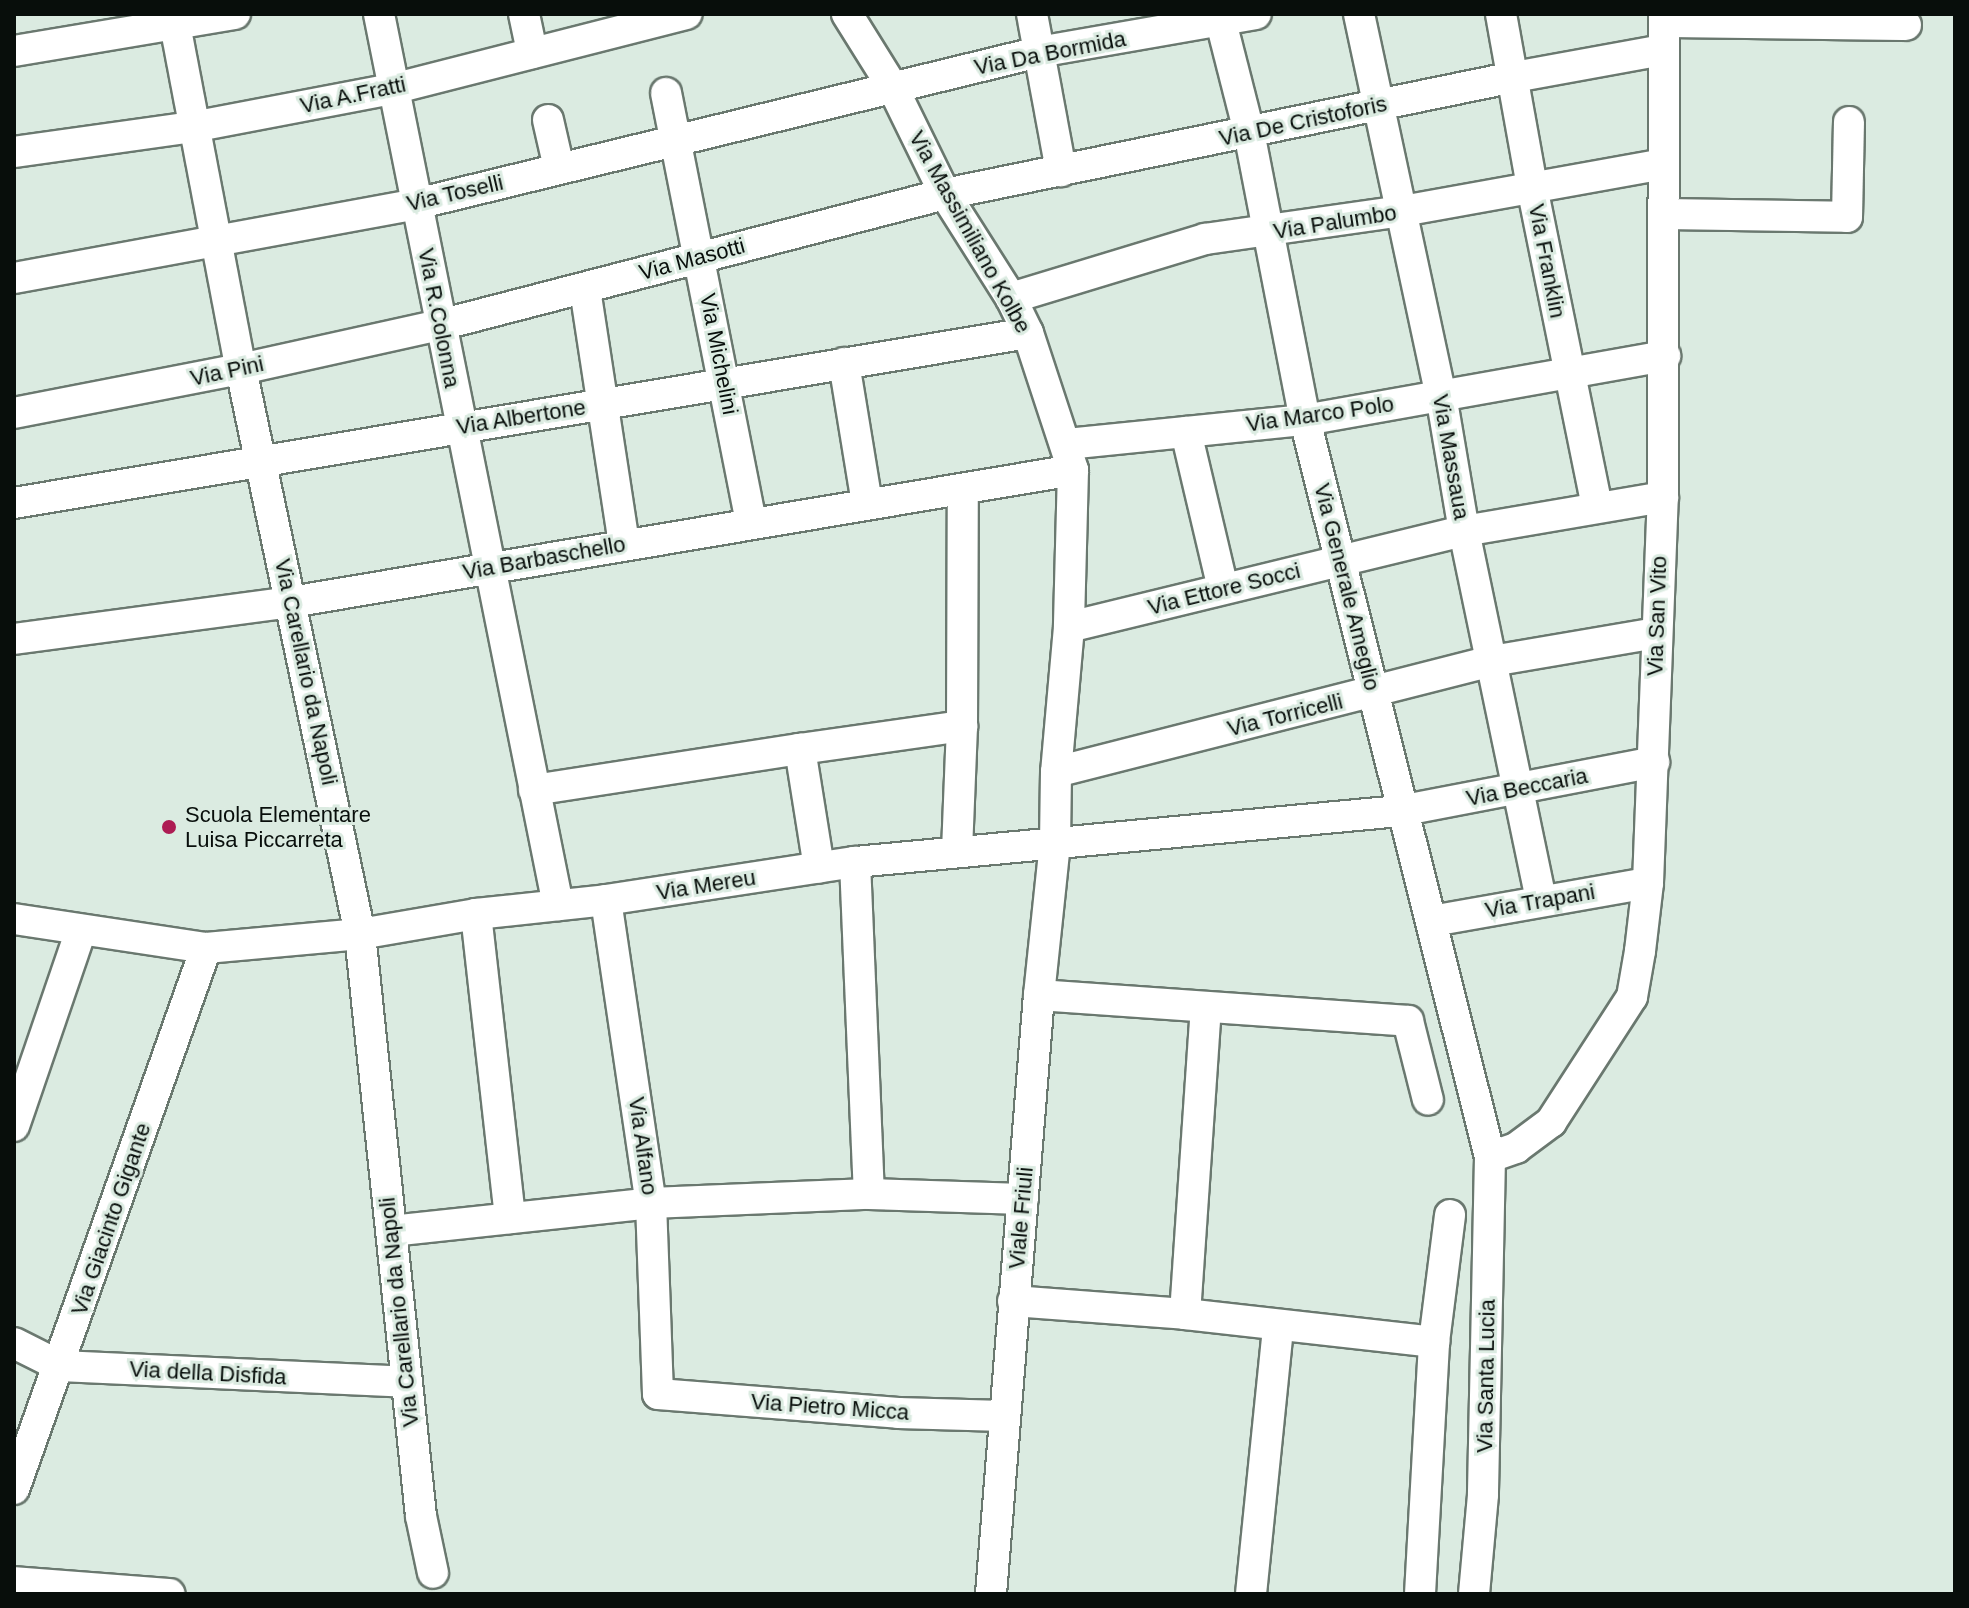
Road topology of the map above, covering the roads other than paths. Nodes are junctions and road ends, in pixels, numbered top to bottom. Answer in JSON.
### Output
{"nodes":[{"id":1,"x":235,"y":14,"type":"edge"},
{"id":2,"x":379,"y":14,"type":"edge"},
{"id":3,"x":524,"y":14,"type":"edge"},
{"id":4,"x":687,"y":14,"type":"edge"},
{"id":5,"x":847,"y":14,"type":"edge"},
{"id":6,"x":1032,"y":14,"type":"edge"},
{"id":7,"x":1256,"y":14,"type":"edge"},
{"id":8,"x":1359,"y":14,"type":"edge"},
{"id":9,"x":1501,"y":14,"type":"edge"},
{"id":10,"x":653,"y":18,"type":"edge"},
{"id":11,"x":1220,"y":18,"type":"edge"},
{"id":12,"x":175,"y":20,"type":"edge"},
{"id":13,"x":1906,"y":25,"type":"dead end"},
{"id":14,"x":1664,"y":29,"type":"edge"},
{"id":15,"x":14,"y":51,"type":"edge"},
{"id":16,"x":1039,"y":52,"type":"junction"},
{"id":17,"x":532,"y":53,"type":"junction"},
{"id":18,"x":1514,"y":77,"type":"junction"},
{"id":19,"x":892,"y":86,"type":"junction"},
{"id":20,"x":392,"y":89,"type":"junction"},
{"id":21,"x":666,"y":93,"type":"dead end"},
{"id":22,"x":1377,"y":106,"type":"junction"},
{"id":23,"x":548,"y":120,"type":"dead end"},
{"id":24,"x":1849,"y":122,"type":"dead end"},
{"id":25,"x":198,"y":126,"type":"junction"},
{"id":26,"x":1249,"y":132,"type":"junction"},
{"id":27,"x":674,"y":139,"type":"junction"},
{"id":28,"x":14,"y":152,"type":"edge"},
{"id":29,"x":1663,"y":164,"type":"junction"},
{"id":30,"x":559,"y":168,"type":"junction"},
{"id":31,"x":1061,"y":171,"type":"junction"},
{"id":32,"x":1532,"y":187,"type":"junction"},
{"id":33,"x":945,"y":194,"type":"junction"},
{"id":34,"x":416,"y":204,"type":"junction"},
{"id":35,"x":1402,"y":211,"type":"junction"},
{"id":36,"x":1664,"y":214,"type":"junction"},
{"id":37,"x":1267,"y":232,"type":"junction"},
{"id":38,"x":218,"y":238,"type":"junction"},
{"id":39,"x":700,"y":256,"type":"junction"},
{"id":40,"x":14,"y":278,"type":"edge"},
{"id":41,"x":585,"y":289,"type":"junction"},
{"id":42,"x":1011,"y":298,"type":"junction"},
{"id":43,"x":440,"y":325,"type":"junction"},
{"id":44,"x":1028,"y":333,"type":"junction"},
{"id":45,"x":1665,"y":356,"type":"junction"},
{"id":46,"x":844,"y":363,"type":"junction"},
{"id":47,"x":241,"y":369,"type":"junction"},
{"id":48,"x":1569,"y":373,"type":"junction"},
{"id":49,"x":724,"y":382,"type":"junction"},
{"id":50,"x":1441,"y":395,"type":"junction"},
{"id":51,"x":602,"y":405,"type":"junction"},
{"id":52,"x":14,"y":413,"type":"edge"},
{"id":53,"x":1305,"y":420,"type":"junction"},
{"id":54,"x":461,"y":426,"type":"junction"},
{"id":55,"x":1186,"y":432,"type":"junction"},
{"id":56,"x":1070,"y":457,"type":"junction"},
{"id":57,"x":263,"y":459,"type":"junction"},
{"id":58,"x":963,"y":489,"type":"junction"},
{"id":59,"x":1663,"y":497,"type":"junction"},
{"id":60,"x":14,"y":503,"type":"edge"},
{"id":61,"x":867,"y":503,"type":"junction"},
{"id":62,"x":1597,"y":506,"type":"junction"},
{"id":63,"x":751,"y":522,"type":"junction"},
{"id":64,"x":1464,"y":531,"type":"junction"},
{"id":65,"x":624,"y":544,"type":"junction"},
{"id":66,"x":1342,"y":559,"type":"junction"},
{"id":67,"x":488,"y":569,"type":"junction"},
{"id":68,"x":1223,"y":589,"type":"junction"},
{"id":69,"x":291,"y":602,"type":"junction"},
{"id":70,"x":1069,"y":627,"type":"junction"},
{"id":71,"x":1655,"y":633,"type":"junction"},
{"id":72,"x":14,"y":639,"type":"edge"},
{"id":73,"x":1492,"y":661,"type":"junction"},
{"id":74,"x":1373,"y":693,"type":"junction"},
{"id":75,"x":962,"y":726,"type":"junction"},
{"id":76,"x":800,"y":749,"type":"junction"},
{"id":77,"x":1654,"y":762,"type":"junction"},
{"id":78,"x":1056,"y":772,"type":"junction"},
{"id":79,"x":534,"y":790,"type":"junction"},
{"id":80,"x":1520,"y":790,"type":"junction"},
{"id":81,"x":1400,"y":811,"type":"junction"},
{"id":82,"x":1055,"y":843,"type":"junction"},
{"id":83,"x":957,"y":851,"type":"junction"},
{"id":84,"x":855,"y":862,"type":"junction"},
{"id":85,"x":819,"y":867,"type":"junction"},
{"id":86,"x":1648,"y":883,"type":"junction"},
{"id":87,"x":606,"y":900,"type":"junction"},
{"id":88,"x":1541,"y":900,"type":"junction"},
{"id":89,"x":558,"y":905,"type":"junction"},
{"id":90,"x":476,"y":914,"type":"junction"},
{"id":91,"x":14,"y":919,"type":"edge"},
{"id":92,"x":1432,"y":921,"type":"junction"},
{"id":93,"x":81,"y":930,"type":"junction"},
{"id":94,"x":360,"y":934,"type":"junction"},
{"id":95,"x":206,"y":948,"type":"junction"},
{"id":96,"x":1039,"y":995,"type":"junction"},
{"id":97,"x":1206,"y":1009,"type":"junction"},
{"id":98,"x":1428,"y":1100,"type":"dead end"},
{"id":99,"x":14,"y":1126,"type":"edge"},
{"id":100,"x":1490,"y":1157,"type":"junction"},
{"id":101,"x":869,"y":1194,"type":"junction"},
{"id":102,"x":1023,"y":1199,"type":"junction"},
{"id":103,"x":651,"y":1203,"type":"junction"},
{"id":104,"x":1450,"y":1215,"type":"dead end"},
{"id":105,"x":510,"y":1218,"type":"junction"},
{"id":106,"x":391,"y":1231,"type":"junction"},
{"id":107,"x":1013,"y":1301,"type":"junction"},
{"id":108,"x":1185,"y":1314,"type":"junction"},
{"id":109,"x":1278,"y":1327,"type":"junction"},
{"id":110,"x":1434,"y":1342,"type":"junction"},
{"id":111,"x":14,"y":1343,"type":"edge"},
{"id":112,"x":60,"y":1366,"type":"junction"},
{"id":113,"x":406,"y":1382,"type":"junction"},
{"id":114,"x":658,"y":1394,"type":"joint"},
{"id":115,"x":1004,"y":1416,"type":"junction"},
{"id":116,"x":14,"y":1489,"type":"edge"},
{"id":117,"x":433,"y":1573,"type":"dead end"},
{"id":118,"x":14,"y":1582,"type":"edge"},
{"id":119,"x":170,"y":1594,"type":"edge"},
{"id":120,"x":991,"y":1594,"type":"edge"},
{"id":121,"x":1251,"y":1594,"type":"edge"},
{"id":122,"x":1420,"y":1594,"type":"edge"},
{"id":123,"x":1474,"y":1594,"type":"edge"}],
"edges":[{"from":1,"to":12,"type":"street"},
{"from":2,"to":20,"type":"street","name":"Via R.Colonna"},
{"from":3,"to":17,"type":"street"},
{"from":4,"to":10,"type":"street","name":"Via A.Fratti"},
{"from":5,"to":19,"type":"street","name":"Via Massimiliano Kolbe"},
{"from":6,"to":16,"type":"street"},
{"from":7,"to":11,"type":"street","name":"Via Da Bormida"},
{"from":8,"to":22,"type":"street","name":"Via Massaua"},
{"from":9,"to":18,"type":"street","name":"Via Franklin"},
{"from":10,"to":17,"type":"street","name":"Via A.Fratti"},
{"from":11,"to":16,"type":"street","name":"Via Da Bormida"},
{"from":11,"to":26,"type":"street","name":"Via Generale Ameglio"},
{"from":12,"to":15,"type":"street"},
{"from":12,"to":25,"type":"street","name":"Via Carellario da Napoli"},
{"from":13,"to":14,"type":"street","name":"Via De Cristoforis"},
{"from":14,"to":18,"type":"street","name":"Via De Cristoforis"},
{"from":14,"to":29,"type":"street","name":"Via San Vito"},
{"from":16,"to":19,"type":"street","name":"Via Da Bormida"},
{"from":16,"to":31,"type":"street"},
{"from":17,"to":20,"type":"street","name":"Via A.Fratti"},
{"from":18,"to":22,"type":"street","name":"Via De Cristoforis"},
{"from":18,"to":32,"type":"street","name":"Via Franklin"},
{"from":19,"to":27,"type":"street","name":"Via Toselli"},
{"from":19,"to":33,"type":"street","name":"Via Massimiliano Kolbe"},
{"from":20,"to":25,"type":"street","name":"Via A.Fratti"},
{"from":20,"to":34,"type":"street","name":"Via R.Colonna"},
{"from":21,"to":27,"type":"street","name":"Via Michelini"},
{"from":22,"to":26,"type":"street","name":"Via De Cristoforis"},
{"from":22,"to":35,"type":"street","name":"Via Massaua"},
{"from":23,"to":30,"type":"street"},
{"from":24,"to":36,"type":"street"},
{"from":25,"to":28,"type":"street","name":"Via A.Fratti"},
{"from":25,"to":38,"type":"street","name":"Via Carellario da Napoli"},
{"from":26,"to":31,"type":"street","name":"Via De Cristoforis"},
{"from":26,"to":37,"type":"street","name":"Via Generale Ameglio"},
{"from":27,"to":30,"type":"street","name":"Via Toselli"},
{"from":27,"to":39,"type":"street","name":"Via Michelini"},
{"from":29,"to":32,"type":"street","name":"Via Palumbo"},
{"from":29,"to":36,"type":"street","name":"Via San Vito"},
{"from":30,"to":34,"type":"street","name":"Via Toselli"},
{"from":31,"to":33,"type":"street","name":"Via De Cristoforis"},
{"from":32,"to":35,"type":"street","name":"Via Palumbo"},
{"from":32,"to":48,"type":"street","name":"Via Franklin"},
{"from":33,"to":39,"type":"street","name":"Via Masotti"},
{"from":33,"to":42,"type":"street","name":"Via Massimiliano Kolbe"},
{"from":34,"to":38,"type":"street","name":"Via Toselli"},
{"from":34,"to":43,"type":"street","name":"Via R.Colonna"},
{"from":35,"to":37,"type":"street","name":"Via Palumbo"},
{"from":35,"to":50,"type":"street","name":"Via Massaua"},
{"from":36,"to":45,"type":"street","name":"Via San Vito"},
{"from":37,"to":42,"type":"street","name":"Via Palumbo"},
{"from":37,"to":53,"type":"street","name":"Via Generale Ameglio"},
{"from":38,"to":40,"type":"street","name":"Via Toselli"},
{"from":38,"to":47,"type":"street","name":"Via Carellario da Napoli"},
{"from":39,"to":41,"type":"street","name":"Via Masotti"},
{"from":39,"to":49,"type":"street","name":"Via Michelini"},
{"from":41,"to":43,"type":"street","name":"Via Masotti"},
{"from":41,"to":51,"type":"street"},
{"from":42,"to":44,"type":"street","name":"Via Massimiliano Kolbe"},
{"from":43,"to":47,"type":"street","name":"Via Pini"},
{"from":43,"to":54,"type":"street","name":"Via R.Colonna"},
{"from":44,"to":46,"type":"street","name":"Via Albertone"},
{"from":44,"to":56,"type":"street","name":"Via Massimiliano Kolbe"},
{"from":45,"to":48,"type":"street","name":"Via Marco Polo"},
{"from":45,"to":59,"type":"street","name":"Via San Vito"},
{"from":46,"to":49,"type":"street","name":"Via Albertone"},
{"from":46,"to":61,"type":"street"},
{"from":47,"to":52,"type":"street","name":"Via Pini"},
{"from":47,"to":57,"type":"street","name":"Via Carellario da Napoli"},
{"from":48,"to":50,"type":"street","name":"Via Marco Polo"},
{"from":48,"to":62,"type":"street","name":"Via Franklin"},
{"from":49,"to":51,"type":"street","name":"Via Albertone"},
{"from":49,"to":63,"type":"street","name":"Via Michelini"},
{"from":50,"to":53,"type":"street","name":"Via Marco Polo"},
{"from":50,"to":64,"type":"street","name":"Via Massaua"},
{"from":51,"to":54,"type":"street","name":"Via Albertone"},
{"from":51,"to":65,"type":"street"},
{"from":53,"to":55,"type":"street","name":"Via Marco Polo"},
{"from":53,"to":66,"type":"street","name":"Via Generale Ameglio"},
{"from":54,"to":57,"type":"street","name":"Via Albertone"},
{"from":54,"to":67,"type":"street","name":"Via R.Colonna"},
{"from":55,"to":56,"type":"street","name":"Via Marco Polo"},
{"from":55,"to":68,"type":"street"},
{"from":56,"to":58,"type":"street","name":"Via Barbaschello"},
{"from":56,"to":70,"type":"street","name":"Via Massimiliano Kolbe"},
{"from":57,"to":60,"type":"street","name":"Via Albertone"},
{"from":57,"to":69,"type":"street","name":"Via Carellario da Napoli"},
{"from":58,"to":61,"type":"street","name":"Via Barbaschello"},
{"from":58,"to":75,"type":"street"},
{"from":59,"to":62,"type":"street","name":"Via Ettore Socci"},
{"from":59,"to":71,"type":"street","name":"Via San Vito"},
{"from":61,"to":63,"type":"street","name":"Via Barbaschello"},
{"from":62,"to":64,"type":"street","name":"Via Ettore Socci"},
{"from":63,"to":65,"type":"street","name":"Via Barbaschello"},
{"from":64,"to":66,"type":"street","name":"Via Ettore Socci"},
{"from":64,"to":73,"type":"street","name":"Via Massaua"},
{"from":65,"to":67,"type":"street","name":"Via Barbaschello"},
{"from":66,"to":68,"type":"street","name":"Via Ettore Socci"},
{"from":66,"to":74,"type":"street","name":"Via Generale Ameglio"},
{"from":67,"to":69,"type":"street","name":"Via Barbaschello"},
{"from":67,"to":79,"type":"street","name":"Via R.Colonna"},
{"from":68,"to":70,"type":"street","name":"Via Ettore Socci"},
{"from":69,"to":72,"type":"street","name":"Via Barbaschello"},
{"from":69,"to":94,"type":"street","name":"Via Carellario da Napoli"},
{"from":70,"to":78,"type":"street","name":"Via Massimiliano Kolbe"},
{"from":71,"to":73,"type":"street","name":"Via Torricelli"},
{"from":71,"to":77,"type":"street","name":"Via San Vito"},
{"from":73,"to":74,"type":"street","name":"Via Torricelli"},
{"from":73,"to":80,"type":"street","name":"Via Massaua"},
{"from":74,"to":78,"type":"street","name":"Via Torricelli"},
{"from":74,"to":81,"type":"street","name":"Via Generale Ameglio"},
{"from":75,"to":76,"type":"street"},
{"from":75,"to":83,"type":"street"},
{"from":76,"to":79,"type":"street"},
{"from":76,"to":85,"type":"street"},
{"from":77,"to":80,"type":"street","name":"Via Beccaria"},
{"from":77,"to":86,"type":"street","name":"Via San Vito"},
{"from":78,"to":82,"type":"street","name":"Via Massimiliano Kolbe"},
{"from":79,"to":89,"type":"street","name":"Via R.Colonna"},
{"from":80,"to":81,"type":"street","name":"Via Beccaria"},
{"from":80,"to":88,"type":"street","name":"Via Massaua"},
{"from":81,"to":82,"type":"street","name":"Via Mereu"},
{"from":81,"to":92,"type":"street","name":"Via Generale Ameglio"},
{"from":82,"to":83,"type":"street","name":"Via Mereu"},
{"from":82,"to":96,"type":"street","name":"Viale Friuli"},
{"from":83,"to":84,"type":"street","name":"Via Mereu"},
{"from":84,"to":85,"type":"street","name":"Via Mereu"},
{"from":84,"to":101,"type":"street"},
{"from":85,"to":87,"type":"street","name":"Via Mereu"},
{"from":86,"to":88,"type":"street","name":"Via Trapani"},
{"from":86,"to":100,"type":"street","name":"Via San Vito"},
{"from":87,"to":89,"type":"street","name":"Via Mereu"},
{"from":87,"to":103,"type":"street","name":"Via Alfano"},
{"from":88,"to":92,"type":"street","name":"Via Trapani"},
{"from":89,"to":90,"type":"street","name":"Via Mereu"},
{"from":90,"to":94,"type":"street","name":"Via Mereu"},
{"from":90,"to":105,"type":"street"},
{"from":91,"to":93,"type":"street","name":"Via Mereu"},
{"from":92,"to":100,"type":"street","name":"Via Generale Ameglio"},
{"from":93,"to":95,"type":"street","name":"Via Mereu"},
{"from":93,"to":99,"type":"street"},
{"from":94,"to":95,"type":"street","name":"Via Mereu"},
{"from":94,"to":106,"type":"street","name":"Via Carellario da Napoli"},
{"from":95,"to":112,"type":"street","name":"Via Giacinto Gigante"},
{"from":96,"to":97,"type":"street"},
{"from":96,"to":102,"type":"street","name":"Viale Friuli"},
{"from":97,"to":98,"type":"street"},
{"from":97,"to":108,"type":"street"},
{"from":100,"to":123,"type":"street","name":"Via Santa Lucia"},
{"from":101,"to":102,"type":"street"},
{"from":101,"to":103,"type":"street"},
{"from":102,"to":107,"type":"street","name":"Viale Friuli"},
{"from":103,"to":105,"type":"street"},
{"from":103,"to":114,"type":"street","name":"Via Alfano"},
{"from":104,"to":110,"type":"street"},
{"from":105,"to":106,"type":"street"},
{"from":106,"to":113,"type":"street","name":"Via Carellario da Napoli"},
{"from":107,"to":108,"type":"street"},
{"from":107,"to":115,"type":"street","name":"Viale Friuli"},
{"from":108,"to":109,"type":"street"},
{"from":109,"to":110,"type":"street"},
{"from":109,"to":121,"type":"street"},
{"from":110,"to":122,"type":"street"},
{"from":111,"to":112,"type":"street","name":"Via della Disfida"},
{"from":112,"to":113,"type":"street","name":"Via della Disfida"},
{"from":112,"to":116,"type":"street","name":"Via Giacinto Gigante"},
{"from":113,"to":117,"type":"street","name":"Via Carellario da Napoli"},
{"from":114,"to":115,"type":"street","name":"Via Pietro Micca"},
{"from":115,"to":120,"type":"street","name":"Viale Friuli"},
{"from":118,"to":119,"type":"street"}]}
